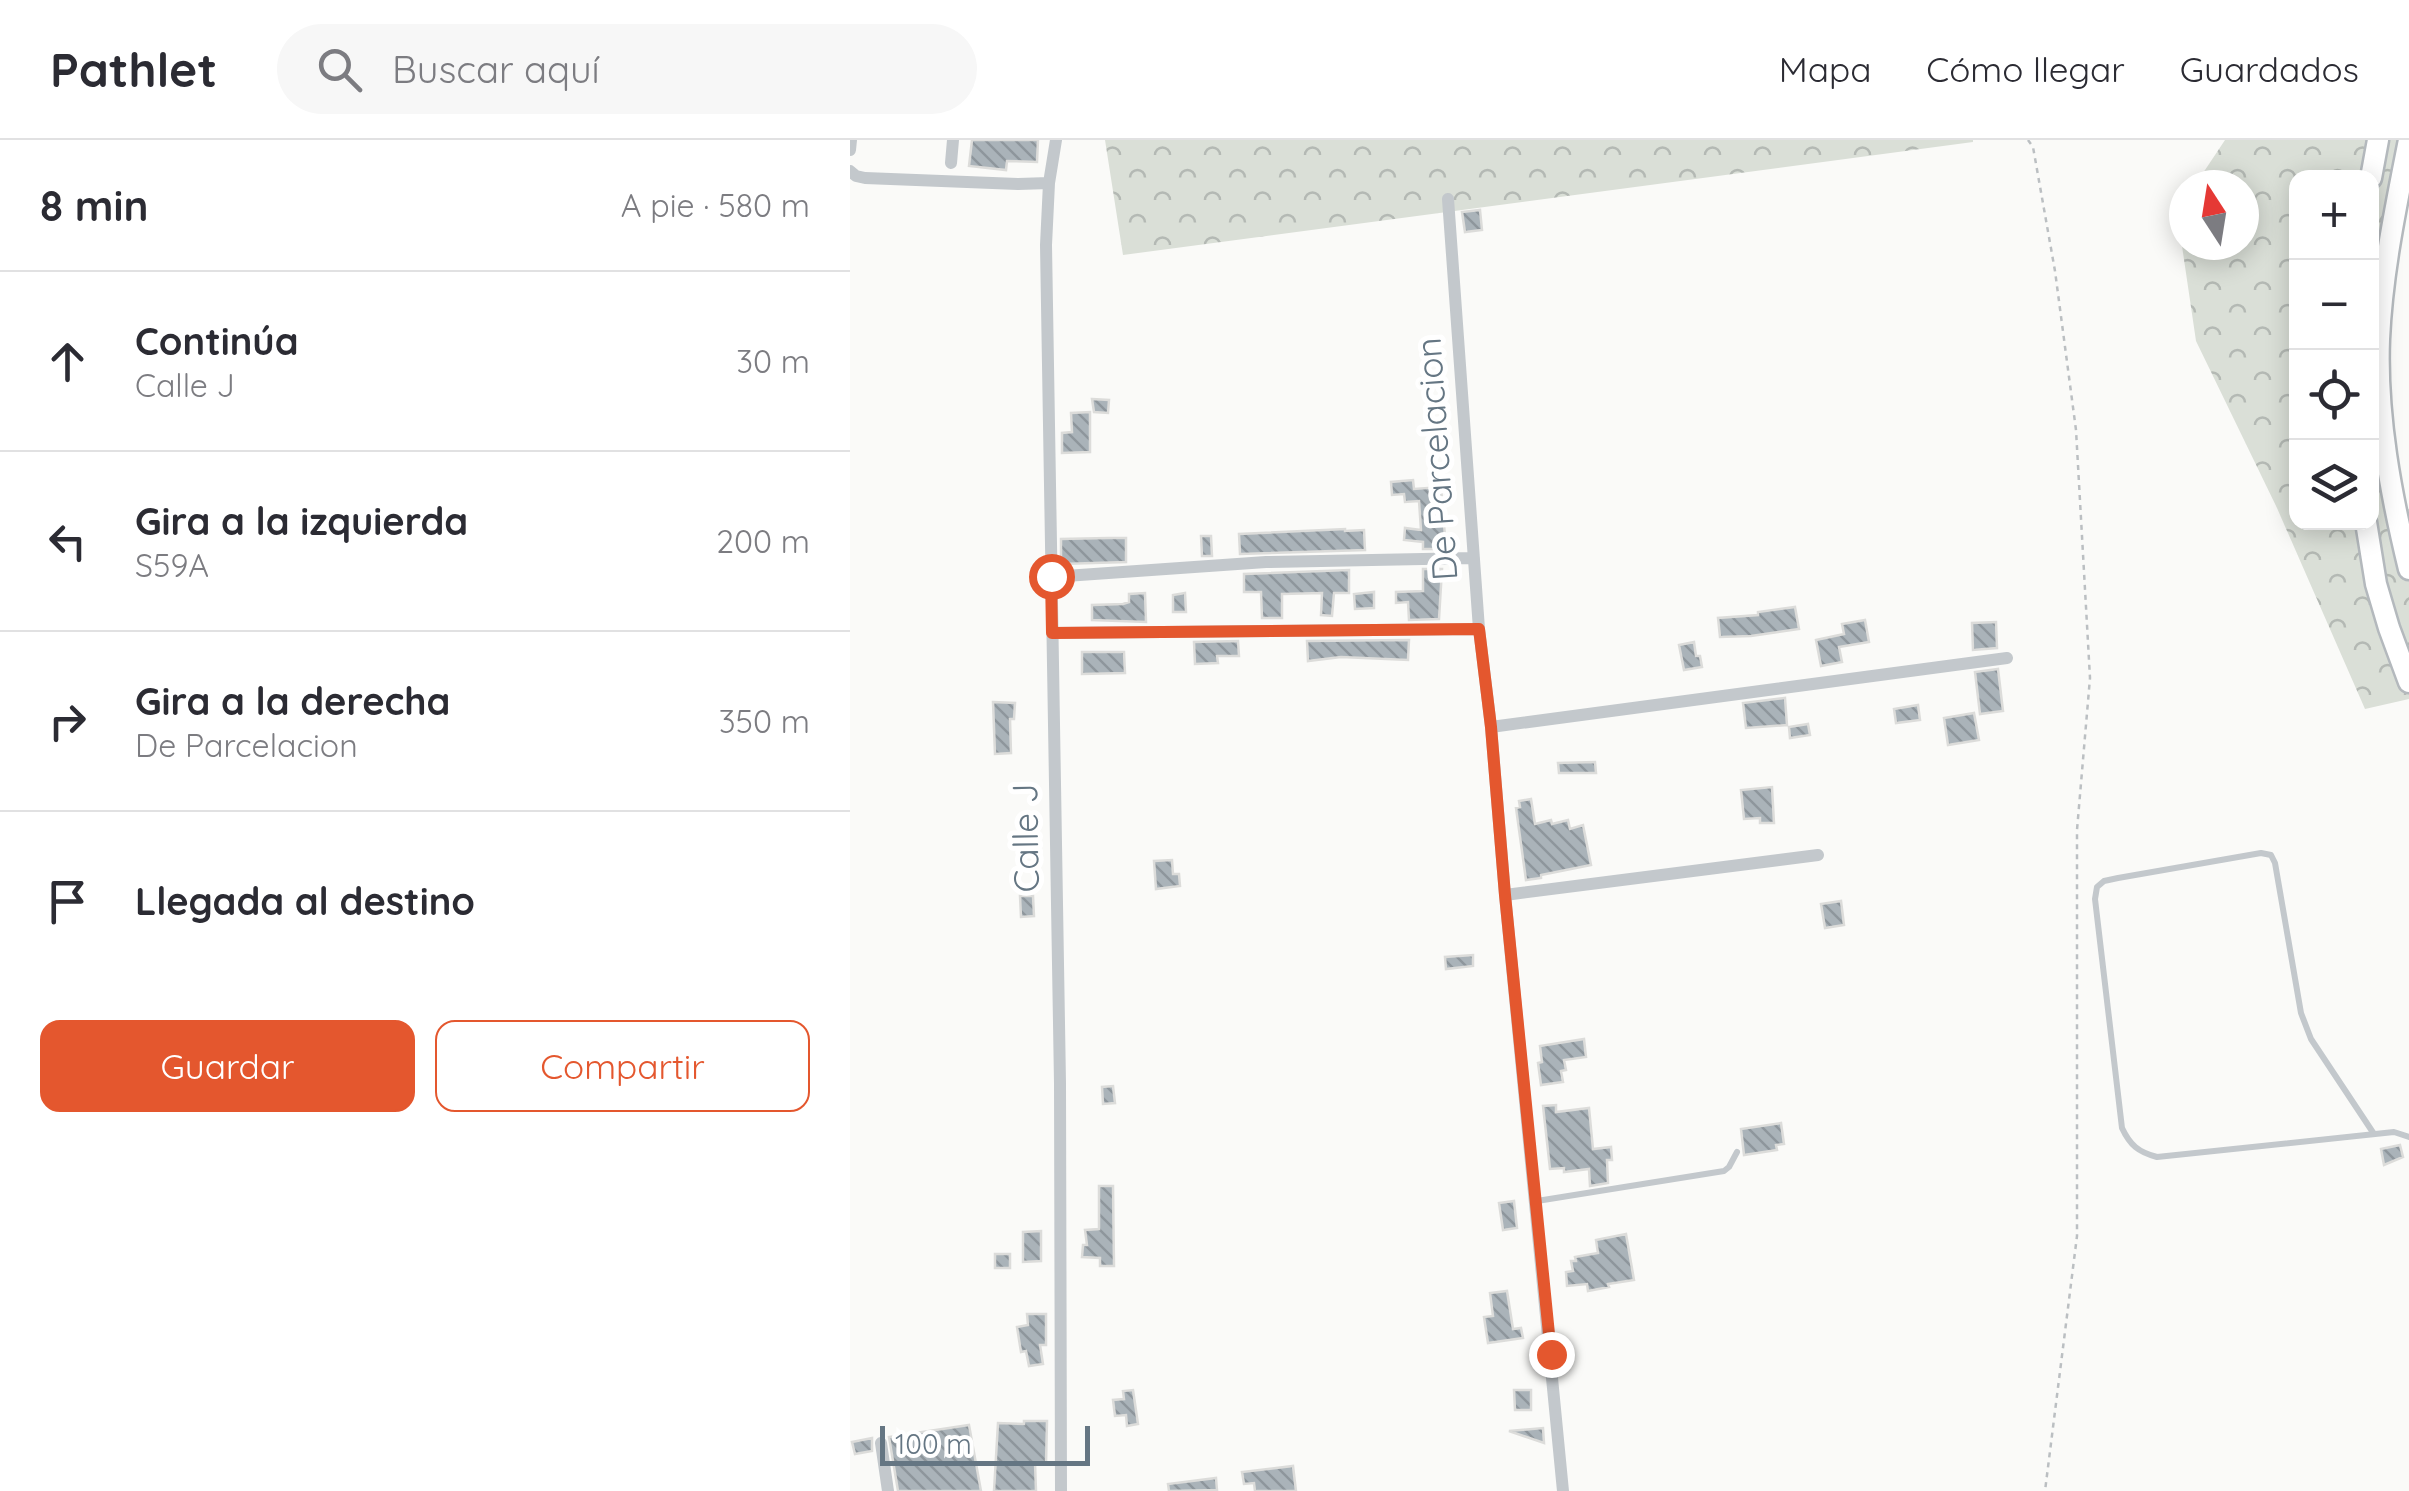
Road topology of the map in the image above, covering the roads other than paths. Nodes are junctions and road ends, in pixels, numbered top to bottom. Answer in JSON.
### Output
{"nodes":[{"id":1,"x":850,"y":140,"type":"edge"},
{"id":2,"x":954,"y":140,"type":"edge"},
{"id":3,"x":1056,"y":140,"type":"edge"},
{"id":4,"x":2378,"y":140,"type":"edge"},
{"id":5,"x":2408,"y":140,"type":"edge"},
{"id":6,"x":850,"y":150,"type":"edge"},
{"id":7,"x":951,"y":163,"type":"dead end"},
{"id":8,"x":2372,"y":170,"type":"edge"},
{"id":9,"x":850,"y":171,"type":"edge"},
{"id":10,"x":1049,"y":183,"type":"junction"},
{"id":11,"x":1448,"y":199,"type":"dead end"},
{"id":12,"x":2367,"y":530,"type":"edge"},
{"id":13,"x":1474,"y":558,"type":"junction"},
{"id":14,"x":2409,"y":570,"type":"edge"},
{"id":15,"x":1051,"y":576,"type":"junction"},
{"id":16,"x":1479,"y":629,"type":"junction"},
{"id":17,"x":1052,"y":633,"type":"junction"},
{"id":18,"x":2006,"y":658,"type":"dead end"},
{"id":19,"x":2409,"y":682,"type":"edge"},
{"id":20,"x":1491,"y":727,"type":"junction"},
{"id":21,"x":1818,"y":855,"type":"dead end"},
{"id":22,"x":1505,"y":895,"type":"junction"},
{"id":23,"x":2374,"y":1134,"type":"junction"},
{"id":24,"x":2409,"y":1137,"type":"edge"},
{"id":25,"x":1737,"y":1152,"type":"dead end"},
{"id":26,"x":1536,"y":1202,"type":"junction"},
{"id":27,"x":882,"y":1443,"type":"dead end"},
{"id":28,"x":888,"y":1491,"type":"edge"},
{"id":29,"x":1061,"y":1491,"type":"edge"},
{"id":30,"x":1562,"y":1491,"type":"edge"}],
"edges":[{"from":1,"to":6,"type":"street"},
{"from":2,"to":7,"type":"street"},
{"from":3,"to":10,"type":"street","name":"Calle J"},
{"from":4,"to":8,"type":"highway"},
{"from":5,"to":14,"type":"highway"},
{"from":9,"to":10,"type":"street"},
{"from":10,"to":15,"type":"street","name":"Calle J"},
{"from":11,"to":13,"type":"street","name":"De Parcelacion"},
{"from":12,"to":19,"type":"highway"},
{"from":13,"to":15,"type":"street"},
{"from":13,"to":16,"type":"street","name":"De Parcelacion"},
{"from":15,"to":17,"type":"street","name":"Calle J"},
{"from":16,"to":17,"type":"street"},
{"from":16,"to":20,"type":"street","name":"De Parcelacion"},
{"from":17,"to":29,"type":"street","name":"Calle J"},
{"from":18,"to":20,"type":"street"},
{"from":20,"to":22,"type":"street","name":"De Parcelacion"},
{"from":21,"to":22,"type":"street"},
{"from":22,"to":26,"type":"street","name":"De Parcelacion"},
{"from":23,"to":23,"type":"lane"},
{"from":23,"to":24,"type":"lane"},
{"from":25,"to":26,"type":"lane"},
{"from":26,"to":30,"type":"street","name":"De Parcelacion"},
{"from":27,"to":28,"type":"street"}]}
